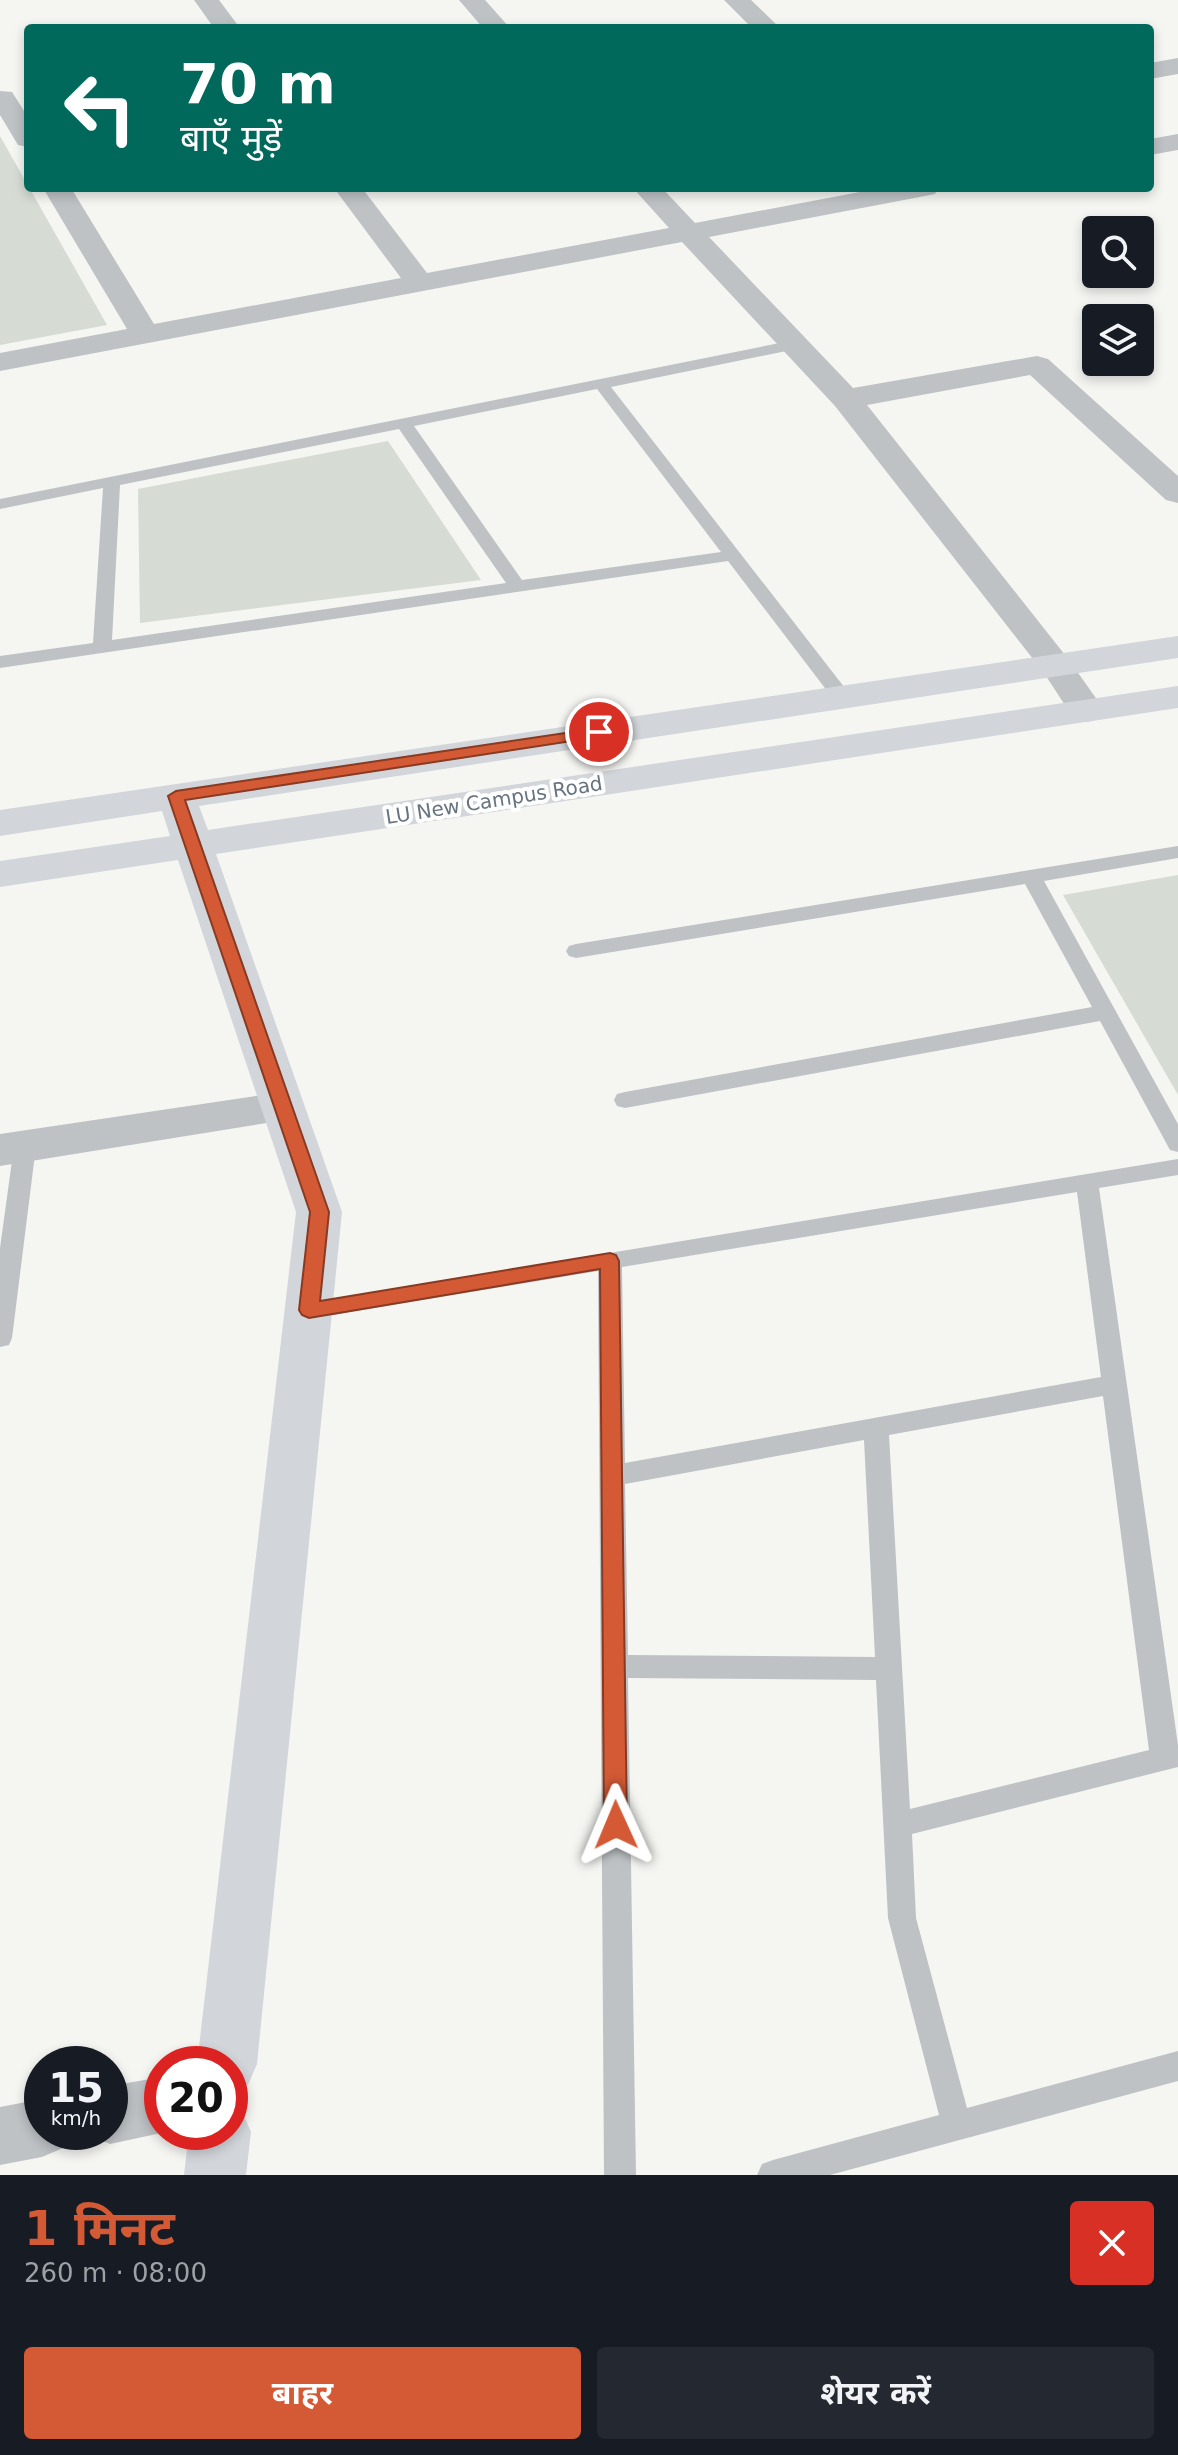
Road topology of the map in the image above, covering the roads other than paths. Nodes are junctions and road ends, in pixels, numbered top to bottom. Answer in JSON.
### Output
{"nodes":[{"id":1,"x":206,"y":0,"type":"edge"},
{"id":2,"x":471,"y":0,"type":"edge"},
{"id":3,"x":736,"y":0,"type":"edge"},
{"id":4,"x":224,"y":24,"type":"edge"},
{"id":5,"x":493,"y":24,"type":"edge"},
{"id":6,"x":763,"y":24,"type":"edge"},
{"id":7,"x":1178,"y":66,"type":"edge"},
{"id":8,"x":1154,"y":70,"type":"edge"},
{"id":9,"x":10,"y":97,"type":"edge"},
{"id":10,"x":24,"y":130,"type":"edge"},
{"id":11,"x":1178,"y":142,"type":"edge"},
{"id":12,"x":1154,"y":146,"type":"edge"},
{"id":13,"x":59,"y":192,"type":"edge"},
{"id":14,"x":351,"y":192,"type":"edge"},
{"id":15,"x":651,"y":192,"type":"edge"},
{"id":16,"x":903,"y":192,"type":"edge"},
{"id":17,"x":688,"y":231,"type":"junction"},
{"id":18,"x":419,"y":282,"type":"junction"},
{"id":19,"x":145,"y":334,"type":"junction"},
{"id":20,"x":795,"y":345,"type":"junction"},
{"id":21,"x":0,"y":362,"type":"edge"},
{"id":22,"x":601,"y":384,"type":"junction"},
{"id":23,"x":846,"y":399,"type":"junction"},
{"id":24,"x":403,"y":423,"type":"junction"},
{"id":25,"x":112,"y":482,"type":"junction"},
{"id":26,"x":1178,"y":493,"type":"edge"},
{"id":27,"x":0,"y":504,"type":"edge"},
{"id":28,"x":733,"y":555,"type":"junction"},
{"id":29,"x":518,"y":587,"type":"junction"},
{"id":30,"x":102,"y":647,"type":"junction"},
{"id":31,"x":1178,"y":647,"type":"edge"},
{"id":32,"x":0,"y":662,"type":"edge"},
{"id":33,"x":1057,"y":667,"type":"junction"},
{"id":34,"x":841,"y":696,"type":"junction"},
{"id":35,"x":1178,"y":697,"type":"edge"},
{"id":36,"x":1087,"y":711,"type":"junction"},
{"id":37,"x":176,"y":796,"type":"junction"},
{"id":38,"x":0,"y":823,"type":"edge"},
{"id":39,"x":193,"y":845,"type":"junction"},
{"id":40,"x":1178,"y":852,"type":"edge"},
{"id":41,"x":0,"y":874,"type":"edge"},
{"id":42,"x":1031,"y":876,"type":"junction"},
{"id":43,"x":576,"y":951,"type":"dead end"},
{"id":44,"x":1106,"y":1012,"type":"junction"},
{"id":45,"x":625,"y":1100,"type":"dead end"},
{"id":46,"x":283,"y":1107,"type":"junction"},
{"id":47,"x":1178,"y":1144,"type":"edge"},
{"id":48,"x":12,"y":1148,"type":"edge"},
{"id":49,"x":1178,"y":1167,"type":"edge"},
{"id":50,"x":1087,"y":1182,"type":"junction"},
{"id":51,"x":610,"y":1261,"type":"junction"},
{"id":52,"x":309,"y":1310,"type":"junction"},
{"id":53,"x":0,"y":1338,"type":"edge"},
{"id":54,"x":1114,"y":1384,"type":"junction"},
{"id":55,"x":876,"y":1428,"type":"junction"},
{"id":56,"x":612,"y":1476,"type":"junction"},
{"id":57,"x":614,"y":1666,"type":"junction"},
{"id":58,"x":889,"y":1669,"type":"junction"},
{"id":59,"x":1171,"y":1757,"type":"edge"},
{"id":60,"x":897,"y":1825,"type":"junction"},
{"id":61,"x":229,"y":2046,"type":"edge"},
{"id":62,"x":1178,"y":2066,"type":"edge"},
{"id":63,"x":957,"y":2126,"type":"junction"},
{"id":64,"x":24,"y":2131,"type":"edge"},
{"id":65,"x":0,"y":2136,"type":"edge"},
{"id":66,"x":218,"y":2150,"type":"edge"},
{"id":67,"x":215,"y":2175,"type":"edge"},
{"id":68,"x":620,"y":2175,"type":"edge"},
{"id":69,"x":773,"y":2175,"type":"edge"}],
"edges":[{"from":1,"to":4,"type":"street"},
{"from":2,"to":5,"type":"street"},
{"from":3,"to":6,"type":"street"},
{"from":7,"to":8,"type":"street"},
{"from":9,"to":10,"type":"street"},
{"from":11,"to":12,"type":"street"},
{"from":13,"to":19,"type":"street"},
{"from":14,"to":18,"type":"street"},
{"from":15,"to":17,"type":"street"},
{"from":16,"to":17,"type":"street"},
{"from":17,"to":18,"type":"street"},
{"from":17,"to":20,"type":"street"},
{"from":18,"to":19,"type":"street"},
{"from":19,"to":21,"type":"street"},
{"from":20,"to":22,"type":"lane"},
{"from":20,"to":23,"type":"street"},
{"from":22,"to":24,"type":"lane"},
{"from":22,"to":28,"type":"lane"},
{"from":23,"to":26,"type":"street"},
{"from":23,"to":33,"type":"street"},
{"from":24,"to":25,"type":"lane"},
{"from":24,"to":29,"type":"lane"},
{"from":25,"to":27,"type":"lane"},
{"from":25,"to":30,"type":"lane"},
{"from":28,"to":29,"type":"lane"},
{"from":28,"to":34,"type":"lane"},
{"from":29,"to":30,"type":"lane"},
{"from":30,"to":32,"type":"lane"},
{"from":31,"to":33,"type":"street"},
{"from":33,"to":34,"type":"street"},
{"from":33,"to":36,"type":"street"},
{"from":34,"to":37,"type":"street"},
{"from":35,"to":36,"type":"street","name":"LU New Campus Road"},
{"from":36,"to":39,"type":"street","name":"LU New Campus Road"},
{"from":37,"to":38,"type":"street"},
{"from":37,"to":39,"type":"street"},
{"from":39,"to":41,"type":"street","name":"LU New Campus Road"},
{"from":39,"to":46,"type":"street"},
{"from":40,"to":42,"type":"lane"},
{"from":42,"to":43,"type":"lane"},
{"from":42,"to":44,"type":"lane"},
{"from":44,"to":45,"type":"lane"},
{"from":44,"to":47,"type":"lane"},
{"from":46,"to":48,"type":"street"},
{"from":46,"to":52,"type":"street"},
{"from":48,"to":53,"type":"lane"},
{"from":49,"to":50,"type":"lane"},
{"from":50,"to":51,"type":"lane"},
{"from":50,"to":54,"type":"lane"},
{"from":51,"to":52,"type":"lane"},
{"from":51,"to":56,"type":"lane"},
{"from":52,"to":61,"type":"street"},
{"from":54,"to":55,"type":"lane"},
{"from":54,"to":59,"type":"lane"},
{"from":55,"to":56,"type":"lane"},
{"from":55,"to":58,"type":"lane"},
{"from":56,"to":57,"type":"lane"},
{"from":57,"to":58,"type":"lane"},
{"from":57,"to":68,"type":"lane"},
{"from":58,"to":60,"type":"lane"},
{"from":59,"to":60,"type":"lane"},
{"from":60,"to":63,"type":"lane"},
{"from":62,"to":63,"type":"lane"},
{"from":63,"to":69,"type":"lane"},
{"from":64,"to":65,"type":"street"},
{"from":66,"to":67,"type":"street"}]}
